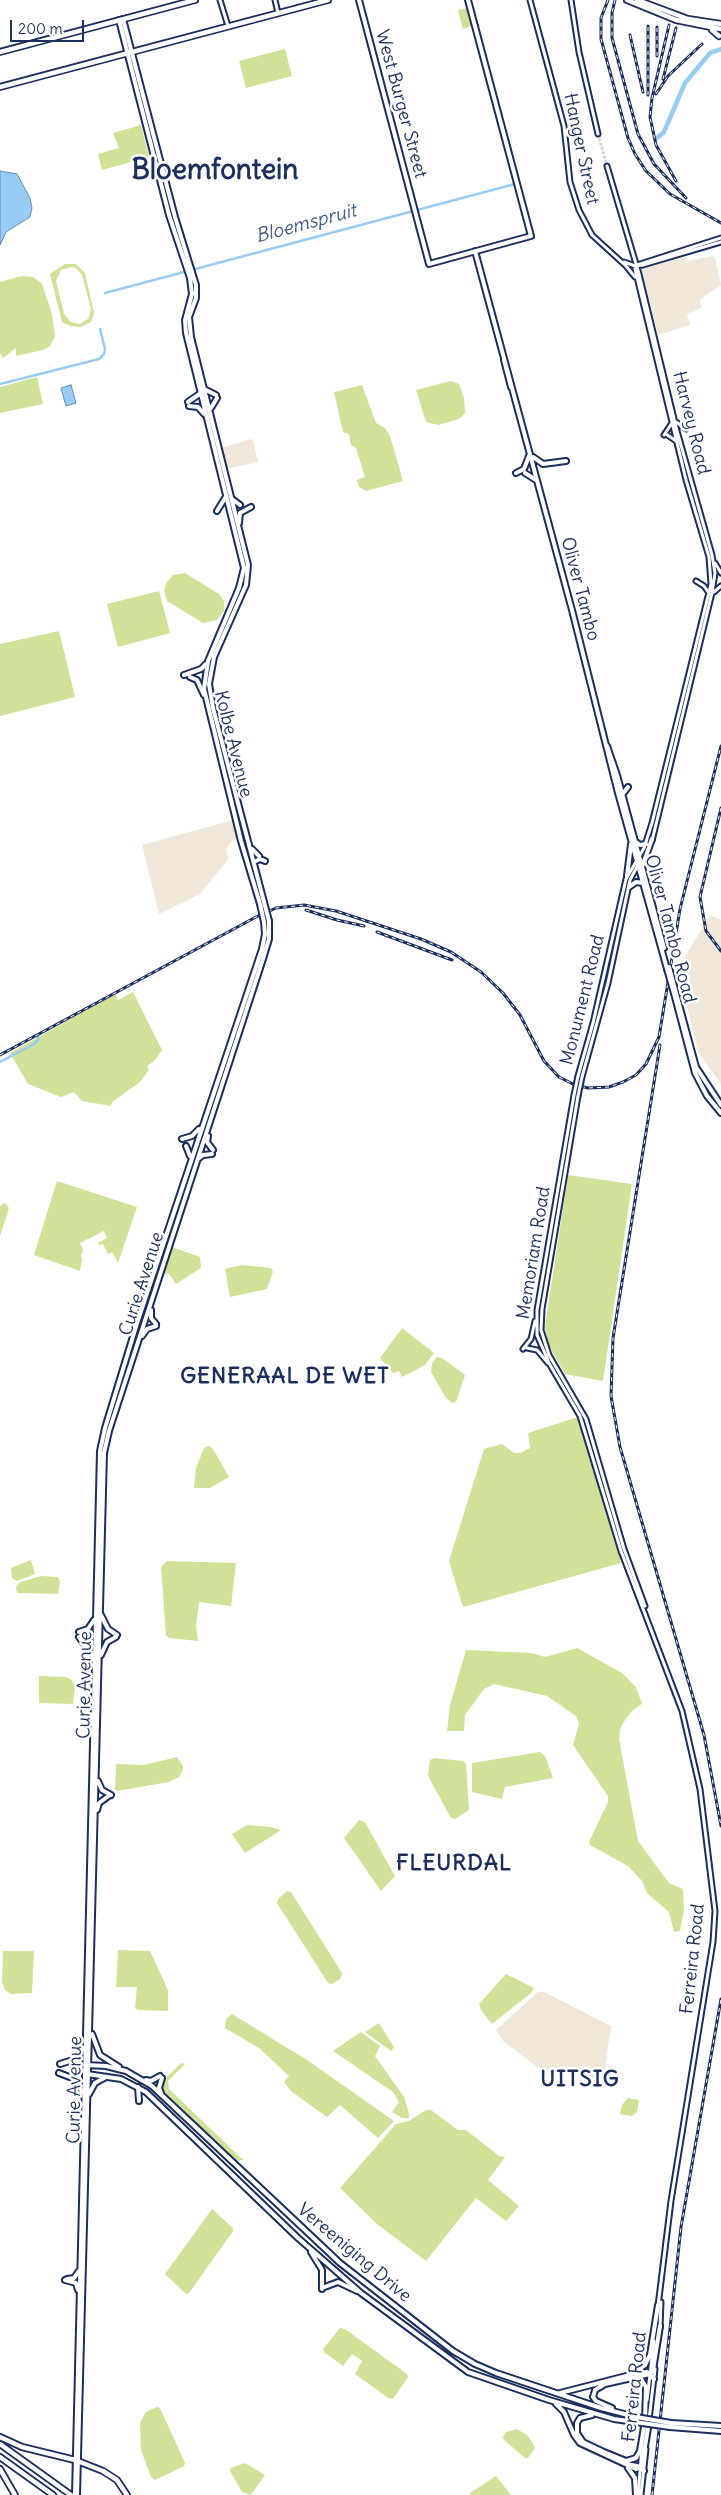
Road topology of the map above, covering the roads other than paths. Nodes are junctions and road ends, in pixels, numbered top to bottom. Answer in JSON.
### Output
{"nodes":[{"id":1,"x":195,"y":0,"type":"edge"},
{"id":2,"x":220,"y":0,"type":"edge"},
{"id":3,"x":275,"y":0,"type":"edge"},
{"id":4,"x":328,"y":0,"type":"edge"},
{"id":5,"x":359,"y":0,"type":"edge"},
{"id":6,"x":468,"y":0,"type":"edge"},
{"id":7,"x":530,"y":0,"type":"edge"},
{"id":8,"x":571,"y":0,"type":"edge"},
{"id":9,"x":627,"y":0,"type":"edge"},
{"id":10,"x":637,"y":0,"type":"edge"},
{"id":11,"x":278,"y":13,"type":"junction"},
{"id":12,"x":121,"y":19,"type":"junction"},
{"id":13,"x":721,"y":24,"type":"edge"},
{"id":14,"x":228,"y":27,"type":"junction"},
{"id":15,"x":706,"y":27,"type":"junction"},
{"id":16,"x":721,"y":29,"type":"edge"},
{"id":17,"x":719,"y":36,"type":"dead end"},
{"id":18,"x":0,"y":52,"type":"edge"},
{"id":19,"x":130,"y":52,"type":"junction"},
{"id":20,"x":0,"y":87,"type":"edge"},
{"id":21,"x":598,"y":134,"type":"tunnel mouth"},
{"id":22,"x":607,"y":166,"type":"tunnel mouth"},
{"id":23,"x":721,"y":240,"type":"edge"},
{"id":24,"x":475,"y":251,"type":"junction"},
{"id":25,"x":616,"y":257,"type":"junction"},
{"id":26,"x":639,"y":265,"type":"junction"},
{"id":27,"x":639,"y":274,"type":"junction"},
{"id":28,"x":638,"y":285,"type":"junction"},
{"id":29,"x":657,"y":353,"type":"junction"},
{"id":30,"x":203,"y":391,"type":"junction"},
{"id":31,"x":210,"y":412,"type":"junction"},
{"id":32,"x":206,"y":416,"type":"junction"},
{"id":33,"x":674,"y":422,"type":"junction"},
{"id":34,"x":686,"y":429,"type":"dead end"},
{"id":35,"x":676,"y":441,"type":"junction"},
{"id":36,"x":530,"y":456,"type":"junction"},
{"id":37,"x":566,"y":461,"type":"dead end"},
{"id":38,"x":516,"y":473,"type":"dead end"},
{"id":39,"x":525,"y":473,"type":"dead end"},
{"id":40,"x":536,"y":480,"type":"junction"},
{"id":41,"x":225,"y":496,"type":"junction"},
{"id":42,"x":231,"y":497,"type":"junction"},
{"id":43,"x":240,"y":505,"type":"dead end"},
{"id":44,"x":251,"y":507,"type":"dead end"},
{"id":45,"x":217,"y":511,"type":"dead end"},
{"id":46,"x":238,"y":527,"type":"junction"},
{"id":47,"x":713,"y":560,"type":"junction"},
{"id":48,"x":721,"y":575,"type":"edge"},
{"id":49,"x":713,"y":576,"type":"junction"},
{"id":50,"x":696,"y":581,"type":"dead end"},
{"id":51,"x":713,"y":581,"type":"junction"},
{"id":52,"x":721,"y":581,"type":"edge"},
{"id":53,"x":721,"y":586,"type":"edge"},
{"id":54,"x":711,"y":594,"type":"junction"},
{"id":55,"x":582,"y":653,"type":"junction"},
{"id":56,"x":208,"y":661,"type":"junction"},
{"id":57,"x":184,"y":675,"type":"dead end"},
{"id":58,"x":190,"y":677,"type":"dead end"},
{"id":59,"x":206,"y":700,"type":"junction"},
{"id":60,"x":607,"y":746,"type":"junction"},
{"id":61,"x":224,"y":759,"type":"junction"},
{"id":62,"x":620,"y":784,"type":"junction"},
{"id":63,"x":622,"y":795,"type":"junction"},
{"id":64,"x":654,"y":823,"type":"junction"},
{"id":65,"x":246,"y":830,"type":"junction"},
{"id":66,"x":652,"y":839,"type":"junction"},
{"id":67,"x":241,"y":841,"type":"junction"},
{"id":68,"x":633,"y":841,"type":"junction"},
{"id":69,"x":249,"y":842,"type":"junction"},
{"id":70,"x":646,"y":844,"type":"junction"},
{"id":71,"x":250,"y":847,"type":"junction"},
{"id":72,"x":243,"y":850,"type":"junction"},
{"id":73,"x":252,"y":856,"type":"junction"},
{"id":74,"x":259,"y":856,"type":"dead end"},
{"id":75,"x":638,"y":857,"type":"junction"},
{"id":76,"x":265,"y":861,"type":"dead end"},
{"id":77,"x":254,"y":862,"type":"junction"},
{"id":78,"x":640,"y":863,"type":"junction"},
{"id":79,"x":642,"y":868,"type":"junction"},
{"id":80,"x":627,"y":876,"type":"junction"},
{"id":81,"x":252,"y":878,"type":"junction"},
{"id":82,"x":643,"y":883,"type":"junction"},
{"id":83,"x":629,"y":887,"type":"junction"},
{"id":84,"x":262,"y":903,"type":"junction"},
{"id":85,"x":267,"y":921,"type":"junction"},
{"id":86,"x":668,"y":968,"type":"junction"},
{"id":87,"x":676,"y":997,"type":"junction"},
{"id":88,"x":580,"y":1077,"type":"junction"},
{"id":89,"x":721,"y":1105,"type":"edge"},
{"id":90,"x":721,"y":1113,"type":"edge"},
{"id":91,"x":210,"y":1122,"type":"junction"},
{"id":92,"x":202,"y":1124,"type":"junction"},
{"id":93,"x":182,"y":1139,"type":"dead end"},
{"id":94,"x":186,"y":1146,"type":"dead end"},
{"id":95,"x":566,"y":1152,"type":"junction"},
{"id":96,"x":190,"y":1161,"type":"junction"},
{"id":97,"x":196,"y":1163,"type":"junction"},
{"id":98,"x":151,"y":1305,"type":"junction"},
{"id":99,"x":537,"y":1310,"type":"junction"},
{"id":100,"x":542,"y":1334,"type":"junction"},
{"id":101,"x":139,"y":1340,"type":"junction"},
{"id":102,"x":539,"y":1342,"type":"junction"},
{"id":103,"x":546,"y":1348,"type":"junction"},
{"id":104,"x":552,"y":1365,"type":"junction"},
{"id":105,"x":633,"y":1578,"type":"joint"},
{"id":106,"x":98,"y":1613,"type":"junction"},
{"id":107,"x":79,"y":1632,"type":"dead end"},
{"id":108,"x":79,"y":1637,"type":"dead end"},
{"id":109,"x":94,"y":1659,"type":"junction"},
{"id":110,"x":99,"y":1661,"type":"junction"},
{"id":111,"x":97,"y":1769,"type":"junction"},
{"id":112,"x":95,"y":1824,"type":"junction"},
{"id":113,"x":91,"y":2007,"type":"junction"},
{"id":114,"x":84,"y":2042,"type":"junction"},
{"id":115,"x":60,"y":2064,"type":"dead end"},
{"id":116,"x":86,"y":2065,"type":"junction"},
{"id":117,"x":126,"y":2071,"type":"junction"},
{"id":118,"x":58,"y":2073,"type":"dead end"},
{"id":119,"x":86,"y":2074,"type":"junction"},
{"id":120,"x":111,"y":2076,"type":"junction"},
{"id":121,"x":138,"y":2087,"type":"junction"},
{"id":122,"x":162,"y":2095,"type":"junction"},
{"id":123,"x":88,"y":2096,"type":"junction"},
{"id":124,"x":139,"y":2101,"type":"dead end"},
{"id":125,"x":83,"y":2104,"type":"junction"},
{"id":126,"x":308,"y":2247,"type":"junction"},
{"id":127,"x":80,"y":2263,"type":"junction"},
{"id":128,"x":661,"y":2282,"type":"junction"},
{"id":129,"x":361,"y":2293,"type":"junction"},
{"id":130,"x":658,"y":2306,"type":"junction"},
{"id":131,"x":79,"y":2312,"type":"junction"},
{"id":132,"x":660,"y":2326,"type":"junction"},
{"id":133,"x":630,"y":2374,"type":"junction"},
{"id":134,"x":650,"y":2374,"type":"junction"},
{"id":135,"x":626,"y":2378,"type":"junction"},
{"id":136,"x":654,"y":2378,"type":"junction"},
{"id":137,"x":558,"y":2393,"type":"junction"},
{"id":138,"x":549,"y":2400,"type":"junction"},
{"id":139,"x":634,"y":2416,"type":"junction"},
{"id":140,"x":614,"y":2419,"type":"junction"},
{"id":141,"x":647,"y":2422,"type":"junction"},
{"id":142,"x":670,"y":2425,"type":"junction"},
{"id":143,"x":721,"y":2426,"type":"edge"},
{"id":144,"x":721,"y":2430,"type":"edge"},
{"id":145,"x":0,"y":2438,"type":"edge"},
{"id":146,"x":0,"y":2444,"type":"edge"},
{"id":147,"x":604,"y":2452,"type":"junction"},
{"id":148,"x":0,"y":2457,"type":"edge"},
{"id":149,"x":77,"y":2461,"type":"junction"},
{"id":150,"x":620,"y":2463,"type":"junction"},
{"id":151,"x":0,"y":2469,"type":"edge"},
{"id":152,"x":642,"y":2470,"type":"junction"},
{"id":153,"x":15,"y":2495,"type":"edge"},
{"id":154,"x":53,"y":2495,"type":"edge"},
{"id":155,"x":74,"y":2495,"type":"edge"},
{"id":156,"x":127,"y":2495,"type":"edge"},
{"id":157,"x":638,"y":2495,"type":"edge"}],
"edges":[{"from":1,"to":12,"type":"highway"},
{"from":2,"to":14,"type":"main road"},
{"from":3,"to":11,"type":"main road"},
{"from":4,"to":11,"type":"highway"},
{"from":5,"to":24,"type":"main road","name":"West Burger Street"},
{"from":6,"to":24,"type":"main road"},
{"from":7,"to":25,"type":"main road","name":"Hanger Street"},
{"from":8,"to":21,"type":"main road"},
{"from":9,"to":15,"type":"highway"},
{"from":10,"to":13,"type":"highway"},
{"from":11,"to":14,"type":"highway"},
{"from":12,"to":18,"type":"highway"},
{"from":12,"to":19,"type":"main road"},
{"from":14,"to":19,"type":"highway"},
{"from":15,"to":16,"type":"highway"},
{"from":15,"to":17,"type":"highway"},
{"from":19,"to":20,"type":"highway"},
{"from":19,"to":30,"type":"main road"},
{"from":22,"to":26,"type":"main road","name":"Harvey Road"},
{"from":23,"to":26,"type":"main road"},
{"from":24,"to":36,"type":"main road","name":"Oliver Tambo"},
{"from":25,"to":26,"type":"main road"},
{"from":25,"to":28,"type":"main road","name":"Hanger Street"},
{"from":26,"to":27,"type":"main road"},
{"from":26,"to":27,"type":"main road","name":"Harvey Road"},
{"from":26,"to":28,"type":"main road"},
{"from":27,"to":29,"type":"main road","name":"Harvey Road"},
{"from":28,"to":29,"type":"main road","name":"Harvey Road"},
{"from":29,"to":33,"type":"main road","name":"Harvey Road"},
{"from":30,"to":31,"type":"main road","name":"Kolbe Avenue"},
{"from":30,"to":31,"type":"main road"},
{"from":30,"to":32,"type":"main road","name":"Kolbe Avenue"},
{"from":30,"to":32,"type":"main road"},
{"from":31,"to":42,"type":"main road","name":"Kolbe Avenue"},
{"from":32,"to":41,"type":"main road","name":"Kolbe Avenue"},
{"from":33,"to":34,"type":"main road"},
{"from":33,"to":35,"type":"main road","name":"Harvey Road"},
{"from":33,"to":35,"type":"main road"},
{"from":33,"to":47,"type":"main road","name":"Harvey Road"},
{"from":35,"to":49,"type":"main road","name":"Harvey Road"},
{"from":36,"to":37,"type":"main road"},
{"from":36,"to":38,"type":"main road"},
{"from":36,"to":40,"type":"main road","name":"Oliver Tambo"},
{"from":36,"to":55,"type":"main road","name":"Oliver Tambo"},
{"from":39,"to":40,"type":"main road"},
{"from":40,"to":55,"type":"main road","name":"Oliver Tambo"},
{"from":41,"to":45,"type":"main road"},
{"from":41,"to":56,"type":"main road","name":"Kolbe Avenue"},
{"from":42,"to":43,"type":"main road"},
{"from":42,"to":46,"type":"main road","name":"Kolbe Avenue"},
{"from":44,"to":46,"type":"main road"},
{"from":46,"to":61,"type":"main road","name":"Kolbe Avenue"},
{"from":47,"to":48,"type":"main road"},
{"from":47,"to":49,"type":"main road","name":"Harvey Road"},
{"from":48,"to":49,"type":"main road"},
{"from":49,"to":51,"type":"main road","name":"Harvey Road"},
{"from":50,"to":54,"type":"main road"},
{"from":51,"to":52,"type":"main road"},
{"from":51,"to":54,"type":"main road","name":"Harvey Road"},
{"from":53,"to":54,"type":"main road"},
{"from":54,"to":64,"type":"main road","name":"Harvey Road"},
{"from":55,"to":60,"type":"main road","name":"Oliver Tambo Road"},
{"from":56,"to":57,"type":"main road"},
{"from":56,"to":59,"type":"main road","name":"Kolbe Avenue"},
{"from":58,"to":59,"type":"main road"},
{"from":59,"to":61,"type":"main road","name":"Kolbe Avenue"},
{"from":60,"to":62,"type":"main road","name":"Oliver Tambo Road"},
{"from":60,"to":68,"type":"main road","name":"Oliver Tambo Road"},
{"from":61,"to":65,"type":"main road","name":"Kolbe Avenue"},
{"from":61,"to":67,"type":"main road","name":"Kolbe Avenue"},
{"from":62,"to":63,"type":"main road","name":"Oliver Tambo Road"},
{"from":62,"to":63,"type":"main road"},
{"from":63,"to":68,"type":"main road","name":"Oliver Tambo Road"},
{"from":64,"to":66,"type":"main road","name":"Harvey Road"},
{"from":64,"to":70,"type":"main road","name":"Harvey Road"},
{"from":65,"to":67,"type":"main road"},
{"from":65,"to":69,"type":"main road","name":"Kolbe Avenue"},
{"from":66,"to":78,"type":"main road","name":"Harvey Road"},
{"from":66,"to":79,"type":"main road"},
{"from":67,"to":69,"type":"main road"},
{"from":67,"to":72,"type":"main road","name":"Kolbe Avenue"},
{"from":68,"to":70,"type":"main road"},
{"from":68,"to":75,"type":"main road","name":"Oliver Tambo Road"},
{"from":68,"to":80,"type":"main road"},
{"from":69,"to":71,"type":"main road","name":"Kolbe Avenue"},
{"from":70,"to":75,"type":"main road","name":"Harvey Road"},
{"from":71,"to":73,"type":"main road","name":"Kolbe Avenue"},
{"from":71,"to":74,"type":"main road"},
{"from":72,"to":73,"type":"main road"},
{"from":72,"to":81,"type":"main road","name":"Kolbe Avenue"},
{"from":73,"to":77,"type":"main road","name":"Kolbe Avenue"},
{"from":73,"to":81,"type":"main road"},
{"from":75,"to":78,"type":"main road","name":"Oliver Tambo Road"},
{"from":75,"to":80,"type":"main road","name":"Monument Road"},
{"from":76,"to":77,"type":"main road"},
{"from":77,"to":84,"type":"main road","name":"Kolbe Avenue"},
{"from":78,"to":79,"type":"main road","name":"Oliver Tambo Road"},
{"from":78,"to":82,"type":"main road","name":"Oliver Tambo Road"},
{"from":78,"to":83,"type":"main road","name":"Monument Road"},
{"from":79,"to":86,"type":"main road","name":"Oliver Tambo Road"},
{"from":80,"to":88,"type":"main road","name":"Monument Road"},
{"from":81,"to":84,"type":"main road","name":"Kolbe Avenue"},
{"from":82,"to":83,"type":"main road"},
{"from":82,"to":86,"type":"main road","name":"Oliver Tambo Road"},
{"from":83,"to":88,"type":"main road","name":"Monument Road"},
{"from":84,"to":85,"type":"main road","name":"Curie Avenue","bridge":true},
{"from":85,"to":91,"type":"main road","name":"Curie Avenue"},
{"from":85,"to":92,"type":"main road","name":"Curie Avenue"},
{"from":86,"to":87,"type":"main road","name":"Oliver Tambo Road","bridge":true},
{"from":87,"to":89,"type":"main road","name":"Oliver Tambo Road"},
{"from":87,"to":90,"type":"main road","name":"Oliver Tambo Road"},
{"from":88,"to":95,"type":"main road","name":"Monument Road","bridge":true},
{"from":91,"to":97,"type":"main road","name":"Curie Avenue"},
{"from":91,"to":97,"type":"main road"},
{"from":92,"to":93,"type":"main road"},
{"from":92,"to":96,"type":"main road","name":"Curie Avenue"},
{"from":94,"to":96,"type":"main road"},
{"from":95,"to":99,"type":"main road","name":"Memoriam Road"},
{"from":95,"to":100,"type":"main road","name":"Memoriam Road"},
{"from":96,"to":106,"type":"main road","name":"Curie Avenue"},
{"from":97,"to":98,"type":"main road","name":"Curie Avenue"},
{"from":98,"to":101,"type":"main road","name":"Curie Avenue"},
{"from":98,"to":101,"type":"main road"},
{"from":99,"to":102,"type":"main road","name":"Memoriam Road"},
{"from":99,"to":104,"type":"main road"},
{"from":100,"to":102,"type":"main road"},
{"from":100,"to":103,"type":"main road","name":"Memoriam Road"},
{"from":101,"to":106,"type":"main road","name":"Curie Avenue"},
{"from":102,"to":103,"type":"main road"},
{"from":102,"to":104,"type":"main road","name":"Memoriam Road"},
{"from":103,"to":104,"type":"main road","name":"Memoriam Road"},
{"from":104,"to":105,"type":"main road","name":"Memoriam Road"},
{"from":105,"to":128,"type":"main road","name":"Ferreira Road"},
{"from":106,"to":107,"type":"main road"},
{"from":106,"to":109,"type":"main road","name":"Curie Avenue"},
{"from":106,"to":110,"type":"main road","name":"Curie Avenue"},
{"from":106,"to":110,"type":"main road"},
{"from":108,"to":109,"type":"main road"},
{"from":109,"to":114,"type":"main road","name":"Curie Avenue"},
{"from":110,"to":111,"type":"main road","name":"Curie Avenue"},
{"from":111,"to":112,"type":"main road","name":"Curie Avenue"},
{"from":111,"to":112,"type":"main road"},
{"from":112,"to":113,"type":"main road","name":"Curie Avenue"},
{"from":113,"to":116,"type":"main road","name":"Curie Avenue"},
{"from":113,"to":117,"type":"main road"},
{"from":114,"to":115,"type":"main road"},
{"from":114,"to":116,"type":"main road","name":"Curie Avenue"},
{"from":116,"to":117,"type":"main road","name":"Vereeniging Drive"},
{"from":116,"to":119,"type":"main road","name":"Curie Avenue"},
{"from":117,"to":122,"type":"main road","name":"Vereeniging Drive"},
{"from":117,"to":122,"type":"main road"},
{"from":118,"to":125,"type":"main road"},
{"from":119,"to":120,"type":"main road","name":"Vereeniging Drive"},
{"from":119,"to":123,"type":"main road","name":"Curie Avenue"},
{"from":119,"to":125,"type":"main road","name":"Curie Avenue"},
{"from":120,"to":121,"type":"main road","name":"Vereeniging Drive"},
{"from":120,"to":123,"type":"main road"},
{"from":121,"to":124,"type":"main road"},
{"from":121,"to":126,"type":"main road","name":"Vereeniging Drive"},
{"from":122,"to":137,"type":"main road","name":"Vereeniging Drive"},
{"from":123,"to":149,"type":"main road","name":"Curie Avenue"},
{"from":125,"to":127,"type":"main road","name":"Curie Avenue"},
{"from":126,"to":129,"type":"main road","name":"Vereeniging Drive"},
{"from":126,"to":129,"type":"main road"},
{"from":127,"to":131,"type":"main road","name":"Curie Avenue"},
{"from":127,"to":131,"type":"main road"},
{"from":128,"to":130,"type":"main road","name":"Ferreira Road"},
{"from":128,"to":132,"type":"main road","name":"Ferreira Road"},
{"from":129,"to":138,"type":"main road","name":"Vereeniging Drive"},
{"from":130,"to":133,"type":"main road"},
{"from":130,"to":134,"type":"main road","name":"Ferreira Road"},
{"from":131,"to":149,"type":"main road","name":"Curie Avenue"},
{"from":132,"to":134,"type":"main road"},
{"from":132,"to":136,"type":"main road","name":"Ferreira Road"},
{"from":133,"to":134,"type":"main road"},
{"from":133,"to":137,"type":"main road"},
{"from":134,"to":135,"type":"main road"},
{"from":134,"to":136,"type":"main road"},
{"from":134,"to":141,"type":"main road","name":"Ferreira Road"},
{"from":135,"to":139,"type":"main road"},
{"from":135,"to":141,"type":"main road"},
{"from":136,"to":141,"type":"main road","name":"Ferreira Road"},
{"from":137,"to":139,"type":"main road","name":"Vereeniging Drive"},
{"from":138,"to":140,"type":"main road","name":"Vereeniging Drive"},
{"from":138,"to":150,"type":"main road"},
{"from":139,"to":142,"type":"main road","bridge":true},
{"from":140,"to":142,"type":"main road","name":"Vereeniging Drive","bridge":true},
{"from":140,"to":147,"type":"main road"},
{"from":141,"to":147,"type":"main road"},
{"from":141,"to":152,"type":"main road"},
{"from":142,"to":143,"type":"main road"},
{"from":142,"to":144,"type":"main road"},
{"from":145,"to":149,"type":"highway"},
{"from":146,"to":155,"type":"highway"},
{"from":147,"to":152,"type":"main road"},
{"from":148,"to":154,"type":"highway"},
{"from":149,"to":155,"type":"main road","name":"Curie Avenue"},
{"from":149,"to":156,"type":"highway"},
{"from":150,"to":152,"type":"main road"},
{"from":150,"to":157,"type":"main road"},
{"from":151,"to":153,"type":"highway"},
{"from":152,"to":157,"type":"main road","name":"Ferreira Road"}]}
